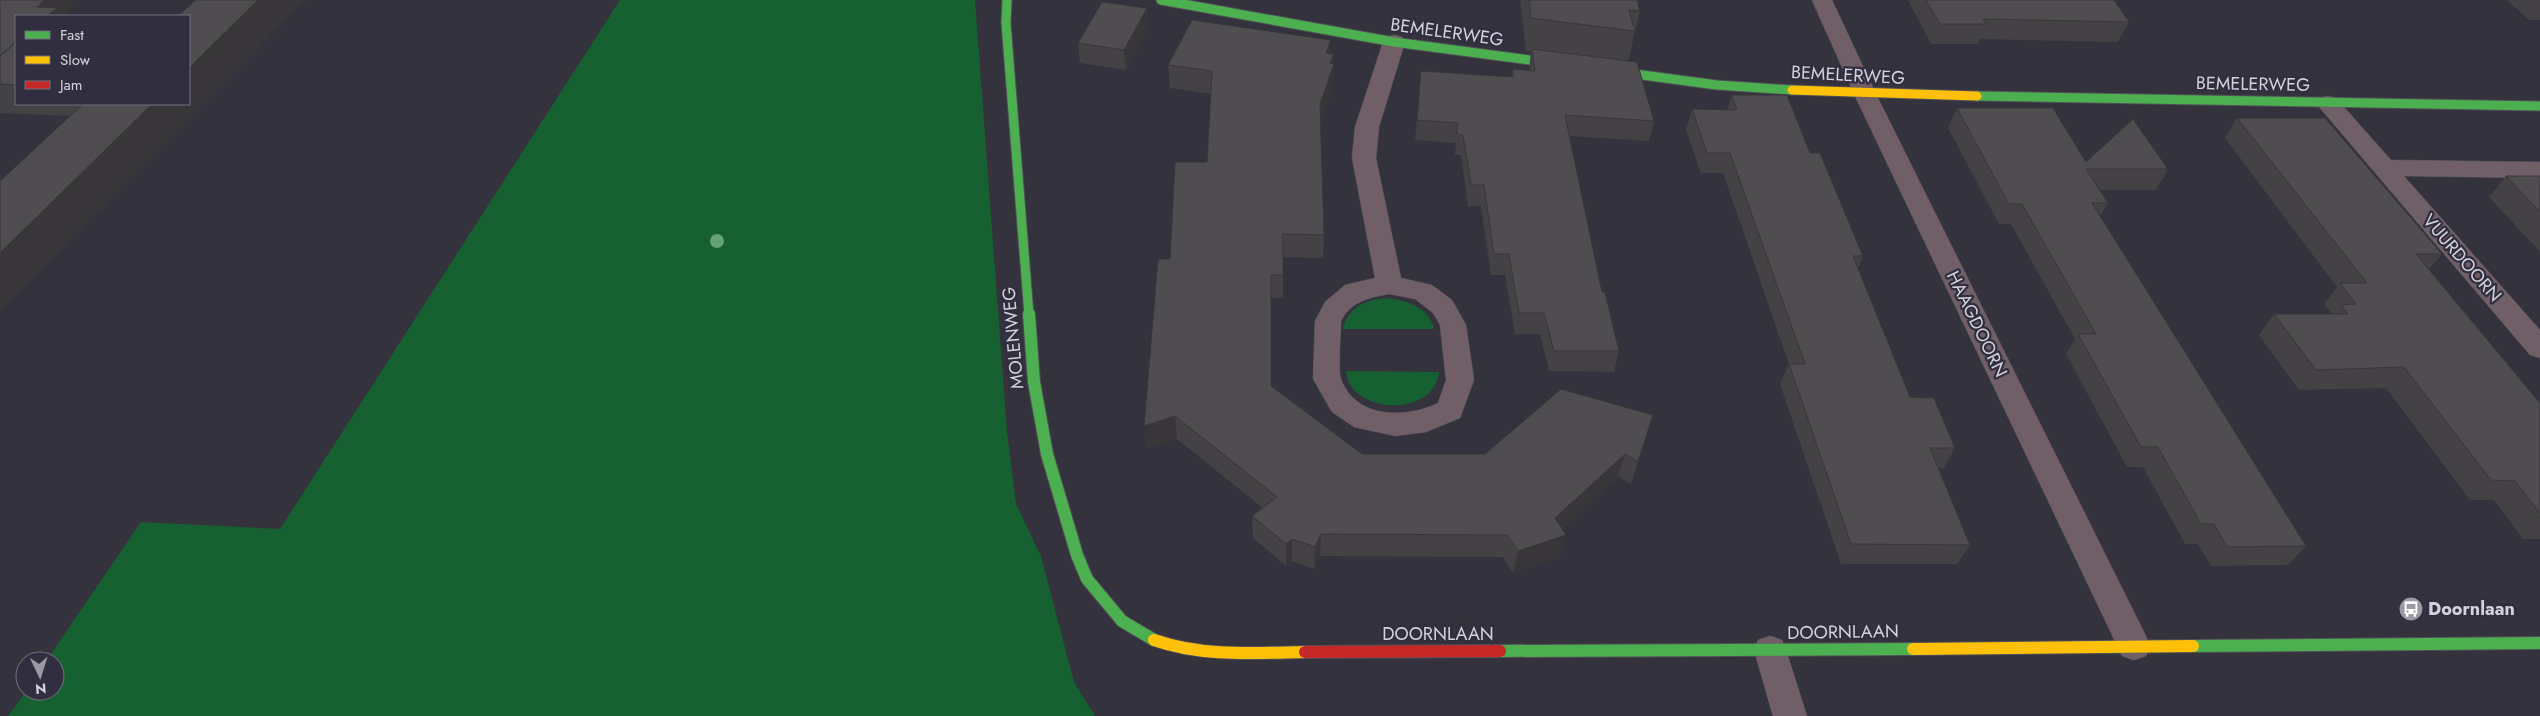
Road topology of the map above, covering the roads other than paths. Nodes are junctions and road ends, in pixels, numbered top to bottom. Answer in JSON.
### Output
{"nodes":[{"id":1,"x":1007,"y":0,"type":"edge"},
{"id":2,"x":1161,"y":0,"type":"edge"},
{"id":3,"x":1822,"y":0,"type":"edge"},
{"id":4,"x":1394,"y":42,"type":"junction"},
{"id":5,"x":1865,"y":94,"type":"junction"},
{"id":6,"x":2328,"y":103,"type":"junction"},
{"id":7,"x":2540,"y":106,"type":"edge"},
{"id":8,"x":2385,"y":168,"type":"junction"},
{"id":9,"x":2540,"y":170,"type":"edge"},
{"id":10,"x":1389,"y":285,"type":"junction"},
{"id":11,"x":2540,"y":348,"type":"edge"},
{"id":12,"x":1149,"y":638,"type":"joint"},
{"id":13,"x":2540,"y":642,"type":"edge"},
{"id":14,"x":2134,"y":646,"type":"junction"},
{"id":15,"x":1770,"y":650,"type":"junction"},
{"id":16,"x":1790,"y":716,"type":"edge"}],
"edges":[{"from":1,"to":12,"type":"street","name":"MOLENWEG"},
{"from":2,"to":4,"type":"street","name":"BEMELERWEG"},
{"from":3,"to":5,"type":"street","name":"HAAGDOORN"},
{"from":4,"to":5,"type":"street","name":"BEMELERWEG"},
{"from":4,"to":10,"type":"street"},
{"from":5,"to":6,"type":"street","name":"BEMELERWEG"},
{"from":5,"to":14,"type":"street","name":"HAAGDOORN"},
{"from":6,"to":7,"type":"street","name":"BEMELERWEG"},
{"from":6,"to":8,"type":"street","name":"VUURDOORN"},
{"from":8,"to":9,"type":"street"},
{"from":8,"to":11,"type":"street","name":"VUURDOORN"},
{"from":10,"to":10,"type":"street"},
{"from":12,"to":15,"type":"street","name":"DOORNLAAN"},
{"from":13,"to":14,"type":"street","name":"DOORNLAAN"},
{"from":14,"to":15,"type":"street","name":"DOORNLAAN"},
{"from":15,"to":16,"type":"street"}]}
